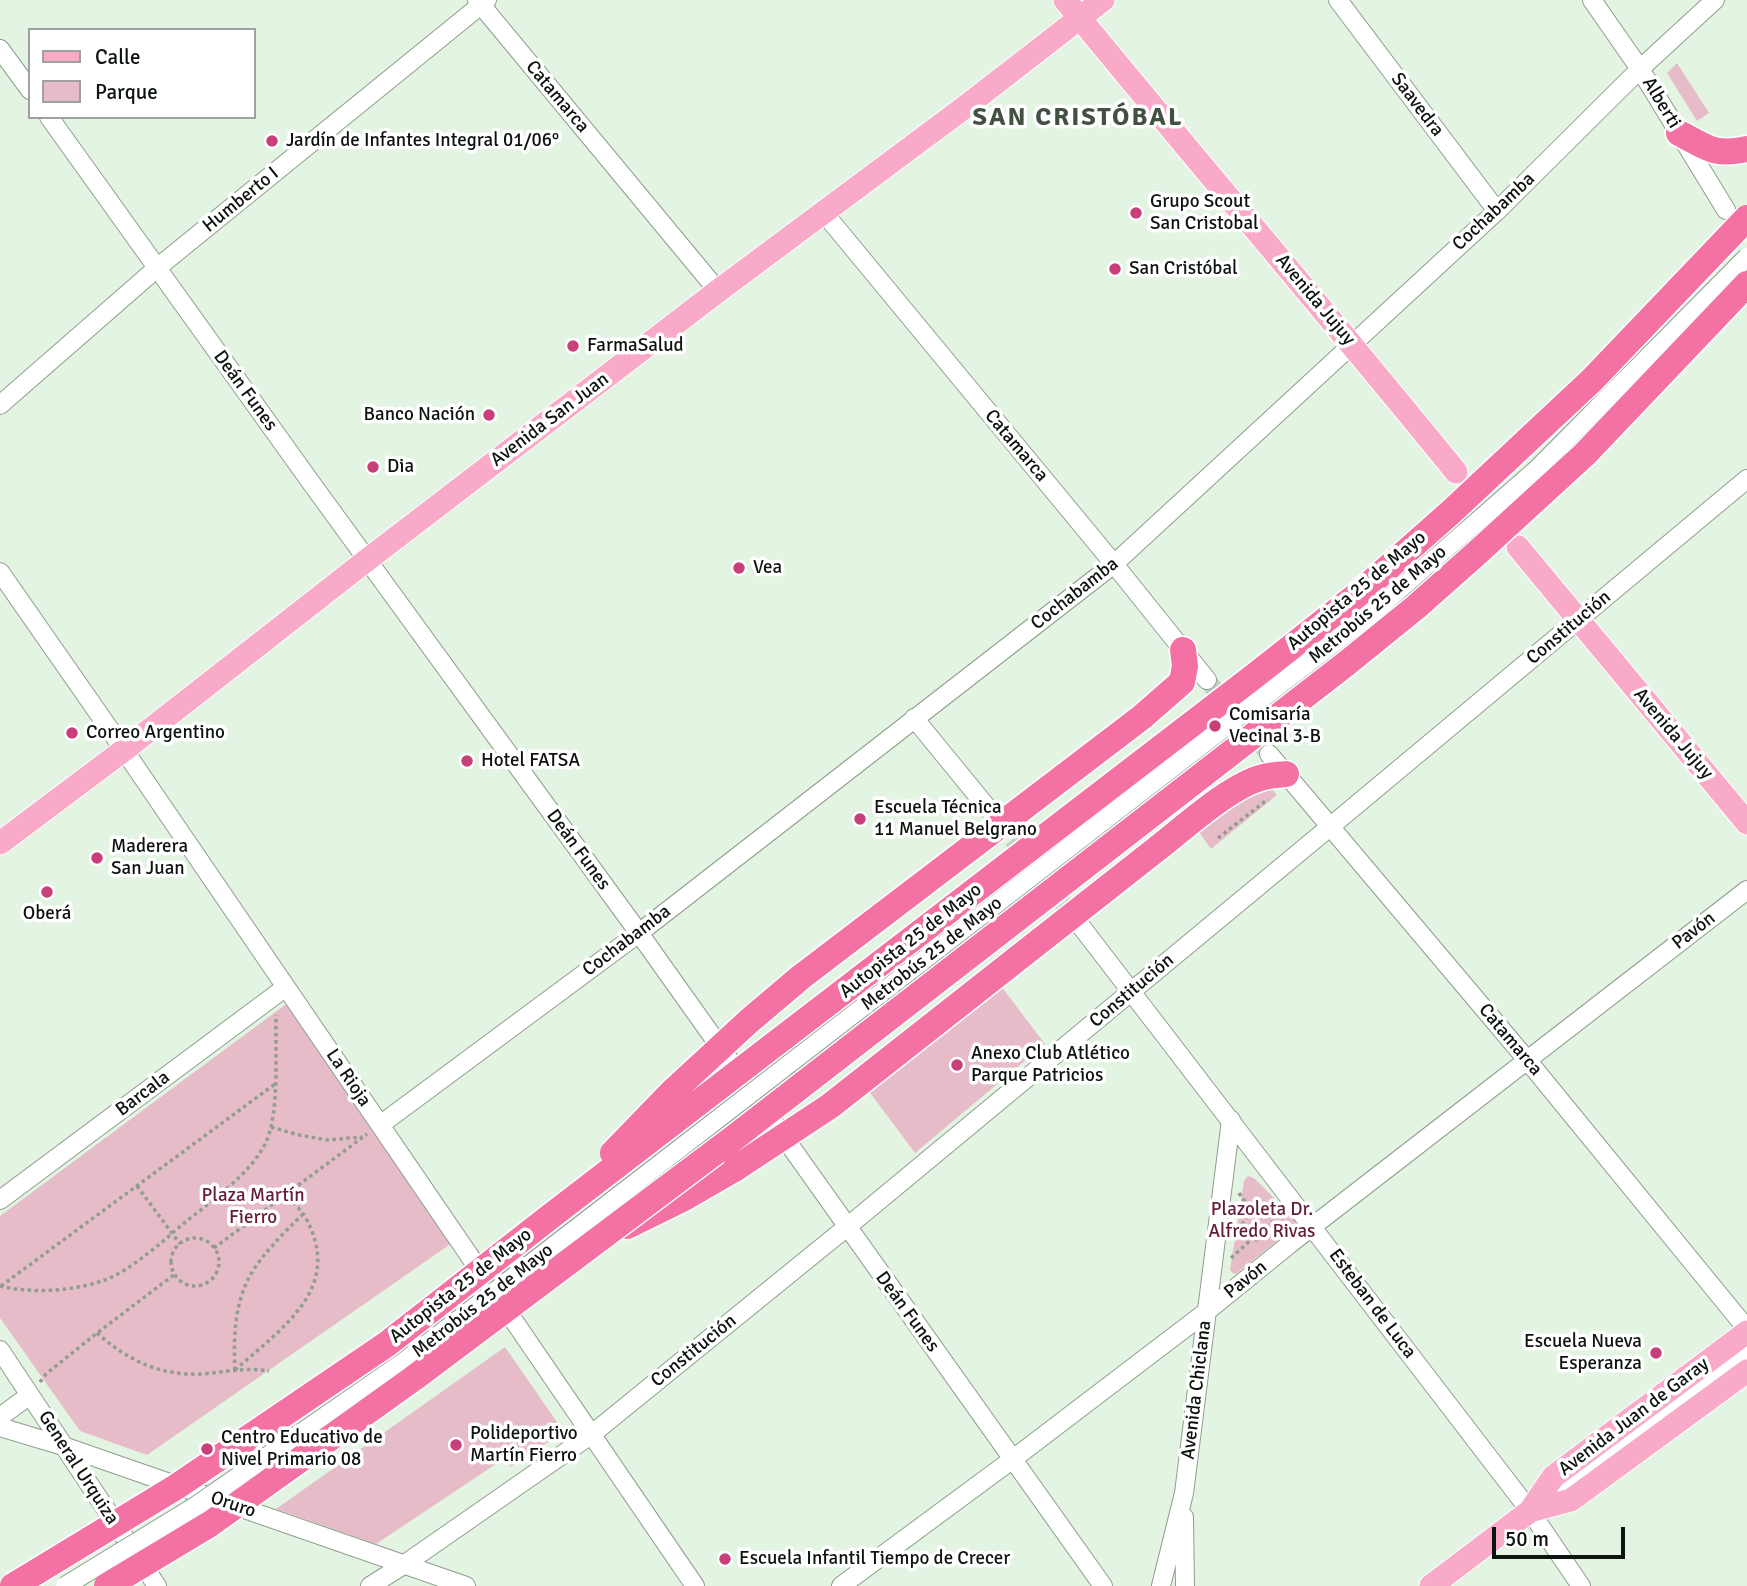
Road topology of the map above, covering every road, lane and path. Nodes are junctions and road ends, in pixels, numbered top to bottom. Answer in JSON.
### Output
{"nodes":[{"id":1,"x":1065,"y":0,"type":"edge"},
{"id":2,"x":1103,"y":0,"type":"edge"},
{"id":3,"x":1338,"y":0,"type":"edge"},
{"id":4,"x":1592,"y":0,"type":"edge"},
{"id":5,"x":1715,"y":0,"type":"edge"},
{"id":6,"x":481,"y":2,"type":"edge"},
{"id":7,"x":1080,"y":18,"type":"junction"},
{"id":8,"x":0,"y":49,"type":"edge"},
{"id":9,"x":1640,"y":69,"type":"junction"},
{"id":10,"x":28,"y":87,"type":"edge"},
{"id":11,"x":50,"y":119,"type":"edge"},
{"id":12,"x":1679,"y":133,"type":"junction"},
{"id":13,"x":1747,"y":149,"type":"edge"},
{"id":14,"x":1497,"y":211,"type":"junction"},
{"id":15,"x":824,"y":213,"type":"junction"},
{"id":16,"x":1737,"y":214,"type":"edge"},
{"id":17,"x":1747,"y":257,"type":"edge"},
{"id":18,"x":157,"y":268,"type":"junction"},
{"id":19,"x":1747,"y":284,"type":"edge"},
{"id":20,"x":718,"y":292,"type":"junction"},
{"id":21,"x":1352,"y":344,"type":"junction"},
{"id":22,"x":0,"y":405,"type":"edge"},
{"id":23,"x":1456,"y":471,"type":"dead end"},
{"id":24,"x":1747,"y":479,"type":"edge"},
{"id":25,"x":1518,"y":547,"type":"dead end"},
{"id":26,"x":367,"y":560,"type":"junction"},
{"id":27,"x":1114,"y":564,"type":"junction"},
{"id":28,"x":0,"y":572,"type":"edge"},
{"id":29,"x":1579,"y":620,"type":"junction"},
{"id":30,"x":1182,"y":650,"type":"junction"},
{"id":31,"x":1207,"y":680,"type":"tunnel mouth"},
{"id":32,"x":914,"y":718,"type":"junction"},
{"id":33,"x":124,"y":750,"type":"junction"},
{"id":34,"x":1269,"y":754,"type":"tunnel mouth"},
{"id":35,"x":1289,"y":777,"type":"junction"},
{"id":36,"x":995,"y":817,"type":"tunnel mouth"},
{"id":37,"x":1747,"y":824,"type":"edge"},
{"id":38,"x":1331,"y":826,"type":"junction"},
{"id":39,"x":1218,"y":838,"type":"dead end"},
{"id":40,"x":0,"y":843,"type":"edge"},
{"id":41,"x":1747,"y":890,"type":"edge"},
{"id":42,"x":1080,"y":925,"type":"tunnel mouth"},
{"id":43,"x":639,"y":933,"type":"junction"},
{"id":44,"x":281,"y":991,"type":"junction"},
{"id":45,"x":1132,"y":991,"type":"junction"},
{"id":46,"x":1528,"y":1061,"type":"junction"},
{"id":47,"x":275,"y":1084,"type":"junction"},
{"id":48,"x":1231,"y":1120,"type":"junction"},
{"id":49,"x":380,"y":1125,"type":"junction"},
{"id":50,"x":271,"y":1127,"type":"junction"},
{"id":51,"x":362,"y":1137,"type":"junction"},
{"id":52,"x":137,"y":1185,"type":"junction"},
{"id":53,"x":286,"y":1194,"type":"junction"},
{"id":54,"x":0,"y":1200,"type":"edge"},
{"id":55,"x":303,"y":1214,"type":"junction"},
{"id":56,"x":551,"y":1216,"type":"junction"},
{"id":57,"x":1270,"y":1216,"type":"joint"},
{"id":58,"x":847,"y":1227,"type":"junction"},
{"id":59,"x":1313,"y":1227,"type":"junction"},
{"id":60,"x":173,"y":1233,"type":"junction"},
{"id":61,"x":180,"y":1244,"type":"junction"},
{"id":62,"x":592,"y":1244,"type":"junction"},
{"id":63,"x":214,"y":1248,"type":"junction"},
{"id":64,"x":175,"y":1274,"type":"junction"},
{"id":65,"x":0,"y":1286,"type":"edge"},
{"id":66,"x":1206,"y":1312,"type":"junction"},
{"id":67,"x":1747,"y":1330,"type":"edge"},
{"id":68,"x":97,"y":1333,"type":"junction"},
{"id":69,"x":0,"y":1350,"type":"edge"},
{"id":70,"x":1747,"y":1351,"type":"edge"},
{"id":71,"x":234,"y":1370,"type":"junction"},
{"id":72,"x":269,"y":1371,"type":"dead end"},
{"id":73,"x":1747,"y":1371,"type":"edge"},
{"id":74,"x":30,"y":1395,"type":"junction"},
{"id":75,"x":0,"y":1417,"type":"edge"},
{"id":76,"x":0,"y":1427,"type":"edge"},
{"id":77,"x":592,"y":1434,"type":"junction"},
{"id":78,"x":63,"y":1446,"type":"junction"},
{"id":79,"x":1013,"y":1459,"type":"junction"},
{"id":80,"x":1184,"y":1493,"type":"junction"},
{"id":81,"x":1530,"y":1511,"type":"junction"},
{"id":82,"x":405,"y":1564,"type":"junction"},
{"id":83,"x":13,"y":1586,"type":"edge"},
{"id":84,"x":65,"y":1586,"type":"edge"},
{"id":85,"x":107,"y":1586,"type":"edge"},
{"id":86,"x":157,"y":1586,"type":"edge"},
{"id":87,"x":370,"y":1586,"type":"edge"},
{"id":88,"x":466,"y":1586,"type":"edge"},
{"id":89,"x":695,"y":1586,"type":"edge"},
{"id":90,"x":841,"y":1586,"type":"edge"},
{"id":91,"x":1103,"y":1586,"type":"edge"},
{"id":92,"x":1161,"y":1586,"type":"edge"},
{"id":93,"x":1185,"y":1586,"type":"edge"},
{"id":94,"x":1431,"y":1586,"type":"edge"},
{"id":95,"x":1581,"y":1586,"type":"edge"}],
"edges":[{"from":1,"to":7,"type":"main road","name":"Avenida Jujuy"},
{"from":2,"to":7,"type":"main road","name":"Avenida San Juan"},
{"from":3,"to":14,"type":"street","name":"Saavedra"},
{"from":4,"to":9,"type":"street","name":"Alberti"},
{"from":5,"to":9,"type":"street","name":"Cochabamba"},
{"from":6,"to":18,"type":"street","name":"Humberto I"},
{"from":6,"to":20,"type":"street","name":"Catamarca"},
{"from":7,"to":15,"type":"main road","name":"Avenida San Juan"},
{"from":7,"to":21,"type":"main road","name":"Avenida Jujuy"},
{"from":8,"to":10,"type":"street"},
{"from":9,"to":12,"type":"street","name":"Alberti"},
{"from":9,"to":14,"type":"street","name":"Cochabamba"},
{"from":11,"to":18,"type":"street","name":"Deán Funes"},
{"from":12,"to":13,"type":"highway"},
{"from":12,"to":16,"type":"street","name":"Alberti"},
{"from":14,"to":21,"type":"street","name":"Cochabamba"},
{"from":15,"to":20,"type":"main road","name":"Avenida San Juan"},
{"from":15,"to":27,"type":"street","name":"Catamarca"},
{"from":16,"to":56,"type":"highway","name":"Autopista 25 de Mayo","bridge":true},
{"from":17,"to":84,"type":"street","name":"Metrobús 25 de Mayo","bridge":true},
{"from":18,"to":22,"type":"street","name":"Humberto I"},
{"from":18,"to":26,"type":"street","name":"Deán Funes"},
{"from":19,"to":62,"type":"highway","bridge":true},
{"from":20,"to":26,"type":"main road","name":"Avenida San Juan"},
{"from":21,"to":23,"type":"main road","name":"Avenida Jujuy"},
{"from":21,"to":27,"type":"street","name":"Cochabamba"},
{"from":24,"to":29,"type":"street","name":"Constitución"},
{"from":25,"to":29,"type":"main road","name":"Avenida Jujuy"},
{"from":26,"to":33,"type":"main road","name":"Avenida San Juan"},
{"from":26,"to":43,"type":"street","name":"Deán Funes"},
{"from":27,"to":30,"type":"street","name":"Catamarca"},
{"from":27,"to":32,"type":"street","name":"Cochabamba"},
{"from":28,"to":33,"type":"street","name":"La Rioja"},
{"from":29,"to":37,"type":"main road","name":"Avenida Jujuy"},
{"from":29,"to":38,"type":"street","name":"Constitución"},
{"from":30,"to":31,"type":"street","name":"Catamarca"},
{"from":30,"to":56,"type":"highway","bridge":true},
{"from":32,"to":36,"type":"street"},
{"from":32,"to":43,"type":"street","name":"Cochabamba"},
{"from":33,"to":40,"type":"main road","name":"Avenida San Juan"},
{"from":33,"to":44,"type":"street","name":"La Rioja"},
{"from":34,"to":35,"type":"street","name":"Catamarca"},
{"from":35,"to":38,"type":"street","name":"Catamarca"},
{"from":35,"to":39,"type":"path"},
{"from":35,"to":62,"type":"highway","bridge":true},
{"from":38,"to":45,"type":"street","name":"Constitución"},
{"from":38,"to":46,"type":"street","name":"Catamarca"},
{"from":41,"to":46,"type":"street","name":"Pavón"},
{"from":42,"to":45,"type":"street","name":"Esteban de Luca"},
{"from":43,"to":49,"type":"street","name":"Cochabamba"},
{"from":43,"to":58,"type":"street","name":"Deán Funes"},
{"from":44,"to":47,"type":"path"},
{"from":44,"to":49,"type":"street","name":"La Rioja"},
{"from":44,"to":54,"type":"street","name":"Barcala"},
{"from":45,"to":48,"type":"street","name":"Esteban de Luca"},
{"from":45,"to":58,"type":"street","name":"Constitución"},
{"from":46,"to":59,"type":"street","name":"Pavón"},
{"from":46,"to":67,"type":"street","name":"Catamarca"},
{"from":47,"to":50,"type":"path"},
{"from":47,"to":52,"type":"path"},
{"from":48,"to":59,"type":"street","name":"Esteban de Luca"},
{"from":48,"to":66,"type":"street","name":"Avenida Chiclana"},
{"from":49,"to":51,"type":"path"},
{"from":49,"to":77,"type":"street","name":"La Rioja"},
{"from":50,"to":51,"type":"path"},
{"from":50,"to":60,"type":"path"},
{"from":51,"to":53,"type":"path"},
{"from":52,"to":60,"type":"path"},
{"from":52,"to":65,"type":"path"},
{"from":53,"to":55,"type":"path"},
{"from":53,"to":63,"type":"path"},
{"from":55,"to":71,"type":"path"},
{"from":55,"to":71,"type":"path"},
{"from":56,"to":83,"type":"highway","name":"Autopista 25 de Mayo","bridge":true},
{"from":57,"to":57,"type":"path"},
{"from":58,"to":77,"type":"street","name":"Constitución"},
{"from":58,"to":79,"type":"street","name":"Deán Funes"},
{"from":59,"to":66,"type":"street","name":"Pavón"},
{"from":59,"to":81,"type":"street","name":"Esteban de Luca"},
{"from":60,"to":61,"type":"path"},
{"from":60,"to":65,"type":"path"},
{"from":61,"to":63,"type":"path"},
{"from":61,"to":64,"type":"path"},
{"from":62,"to":85,"type":"highway","bridge":true},
{"from":63,"to":64,"type":"path"},
{"from":64,"to":68,"type":"path"},
{"from":66,"to":79,"type":"street","name":"Pavón"},
{"from":66,"to":80,"type":"street","name":"Avenida Chiclana"},
{"from":67,"to":81,"type":"main road","name":"Avenida Juan de Garay"},
{"from":68,"to":71,"type":"path"},
{"from":68,"to":74,"type":"path"},
{"from":69,"to":74,"type":"street","name":"General Urquiza"},
{"from":70,"to":81,"type":"street"},
{"from":71,"to":72,"type":"path"},
{"from":73,"to":81,"type":"main road","name":"Avenida Juan de Garay"},
{"from":74,"to":75,"type":"street"},
{"from":74,"to":78,"type":"street","name":"General Urquiza"},
{"from":76,"to":78,"type":"street","name":"Oruro"},
{"from":77,"to":82,"type":"street","name":"Constitución"},
{"from":77,"to":89,"type":"street","name":"La Rioja"},
{"from":78,"to":82,"type":"street","name":"Oruro"},
{"from":78,"to":86,"type":"street","name":"General Urquiza"},
{"from":79,"to":90,"type":"street","name":"Pavón"},
{"from":79,"to":91,"type":"street","name":"Deán Funes"},
{"from":80,"to":92,"type":"street","name":"Avenida Chiclana"},
{"from":80,"to":93,"type":"street","name":"Avenida Chiclana"},
{"from":81,"to":94,"type":"main road","name":"Avenida Juan de Garay"},
{"from":81,"to":95,"type":"street","name":"Esteban de Luca"},
{"from":82,"to":87,"type":"street","name":"Constitución"},
{"from":82,"to":88,"type":"street","name":"Oruro"}]}
